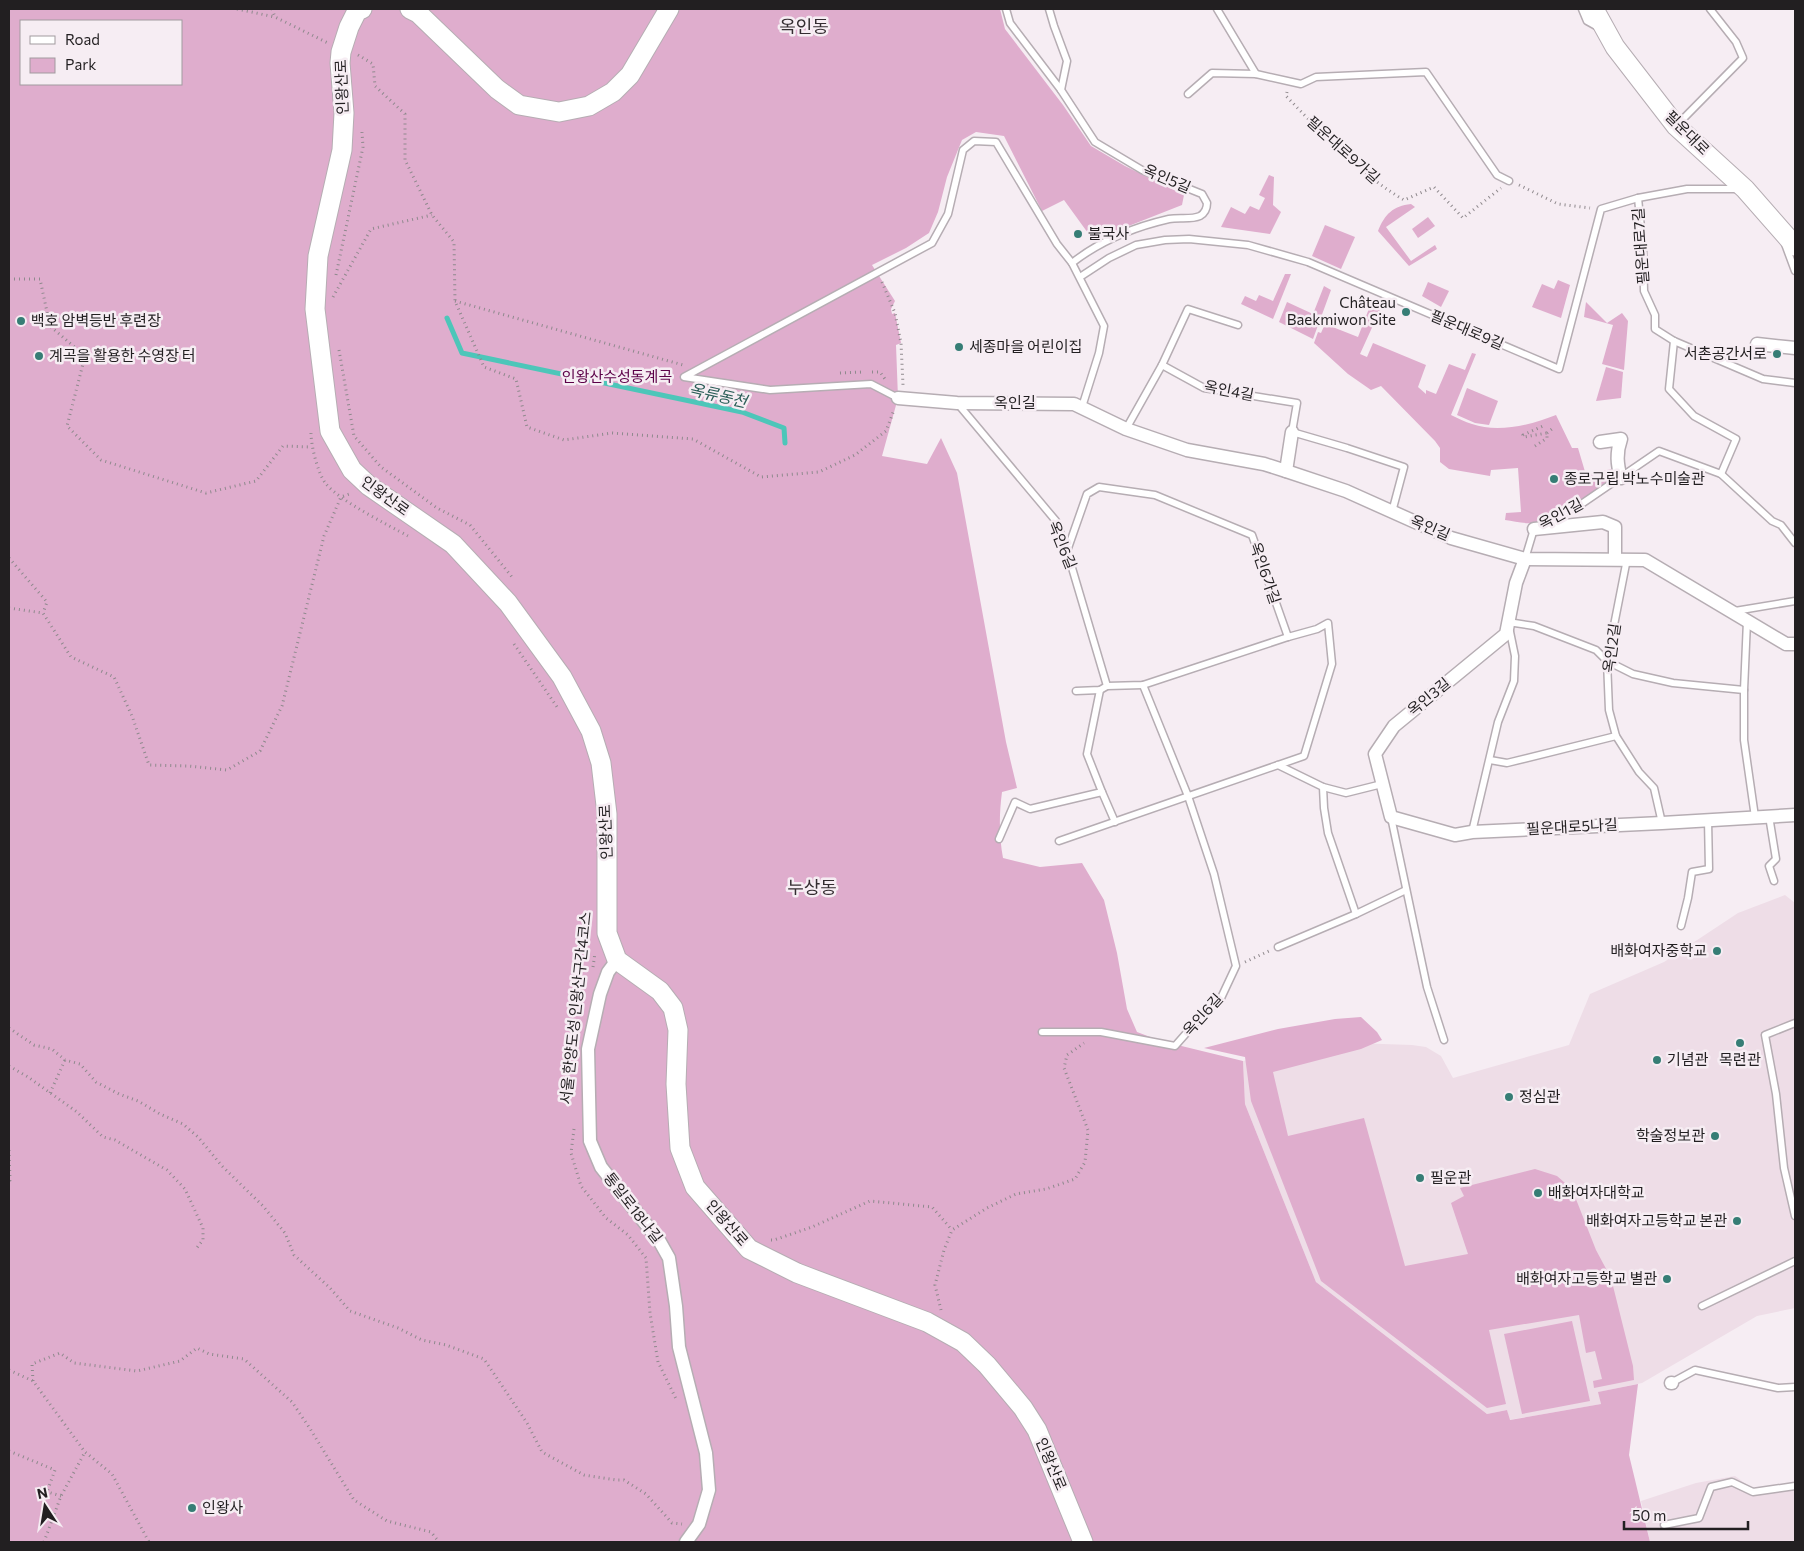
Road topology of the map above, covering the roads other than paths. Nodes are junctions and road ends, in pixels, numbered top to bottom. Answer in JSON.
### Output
{"nodes":[{"id":1,"x":362,"y":9,"type":"edge"},
{"id":2,"x":410,"y":9,"type":"edge"},
{"id":3,"x":669,"y":9,"type":"edge"},
{"id":4,"x":1006,"y":9,"type":"edge"},
{"id":5,"x":1049,"y":9,"type":"edge"},
{"id":6,"x":1217,"y":9,"type":"edge"},
{"id":7,"x":1582,"y":9,"type":"edge"},
{"id":8,"x":1594,"y":9,"type":"edge"},
{"id":9,"x":1710,"y":9,"type":"edge"},
{"id":10,"x":1606,"y":32,"type":"junction"},
{"id":11,"x":1256,"y":74,"type":"junction"},
{"id":12,"x":1061,"y":90,"type":"junction"},
{"id":13,"x":1188,"y":94,"type":"dead end"},
{"id":14,"x":1676,"y":126,"type":"junction"},
{"id":15,"x":1509,"y":181,"type":"road end"},
{"id":16,"x":1745,"y":189,"type":"junction"},
{"id":17,"x":1638,"y":198,"type":"junction"},
{"id":18,"x":1779,"y":227,"type":"junction"},
{"id":19,"x":1795,"y":246,"type":"edge"},
{"id":20,"x":1072,"y":263,"type":"junction"},
{"id":21,"x":1795,"y":271,"type":"edge"},
{"id":22,"x":1080,"y":276,"type":"junction"},
{"id":23,"x":1238,"y":325,"type":"dead end"},
{"id":24,"x":1674,"y":341,"type":"junction"},
{"id":25,"x":1757,"y":344,"type":"dead end"},
{"id":26,"x":1795,"y":348,"type":"edge"},
{"id":27,"x":1162,"y":365,"type":"junction"},
{"id":28,"x":1795,"y":383,"type":"edge"},
{"id":29,"x":901,"y":398,"type":"joint"},
{"id":30,"x":957,"y":403,"type":"junction"},
{"id":31,"x":1082,"y":407,"type":"junction"},
{"id":32,"x":1126,"y":429,"type":"junction"},
{"id":33,"x":1292,"y":432,"type":"junction"},
{"id":34,"x":1600,"y":442,"type":"dead end"},
{"id":35,"x":1286,"y":471,"type":"junction"},
{"id":36,"x":1720,"y":474,"type":"junction"},
{"id":37,"x":1621,"y":478,"type":"junction"},
{"id":38,"x":1392,"y":512,"type":"junction"},
{"id":39,"x":1534,"y":529,"type":"junction"},
{"id":40,"x":1795,"y":543,"type":"edge"},
{"id":41,"x":1067,"y":551,"type":"junction"},
{"id":42,"x":1525,"y":559,"type":"junction"},
{"id":43,"x":1621,"y":559,"type":"junction"},
{"id":44,"x":1795,"y":600,"type":"edge"},
{"id":45,"x":1731,"y":612,"type":"junction"},
{"id":46,"x":1747,"y":621,"type":"junction"},
{"id":47,"x":1508,"y":622,"type":"junction"},
{"id":48,"x":1288,"y":637,"type":"junction"},
{"id":49,"x":1795,"y":644,"type":"edge"},
{"id":50,"x":1607,"y":661,"type":"junction"},
{"id":51,"x":1143,"y":685,"type":"junction"},
{"id":52,"x":1107,"y":686,"type":"junction"},
{"id":53,"x":1100,"y":690,"type":"junction"},
{"id":54,"x":1744,"y":690,"type":"junction"},
{"id":55,"x":1076,"y":691,"type":"dead end"},
{"id":56,"x":1616,"y":736,"type":"junction"},
{"id":57,"x":1490,"y":760,"type":"junction"},
{"id":58,"x":1278,"y":765,"type":"junction"},
{"id":59,"x":1382,"y":784,"type":"junction"},
{"id":60,"x":1323,"y":787,"type":"junction"},
{"id":61,"x":1102,"y":792,"type":"junction"},
{"id":62,"x":1188,"y":796,"type":"junction"},
{"id":63,"x":1795,"y":815,"type":"edge"},
{"id":64,"x":1769,"y":816,"type":"junction"},
{"id":65,"x":1391,"y":817,"type":"junction"},
{"id":66,"x":1755,"y":817,"type":"junction"},
{"id":67,"x":1708,"y":820,"type":"junction"},
{"id":68,"x":1115,"y":822,"type":"junction"},
{"id":69,"x":1662,"y":823,"type":"junction"},
{"id":70,"x":1472,"y":832,"type":"junction"},
{"id":71,"x":1000,"y":839,"type":"dead end"},
{"id":72,"x":1059,"y":841,"type":"dead end"},
{"id":73,"x":1774,"y":881,"type":"dead end"},
{"id":74,"x":1406,"y":890,"type":"junction"},
{"id":75,"x":1356,"y":914,"type":"junction"},
{"id":76,"x":1681,"y":926,"type":"dead end"},
{"id":77,"x":1278,"y":947,"type":"road end"},
{"id":78,"x":617,"y":960,"type":"junction"},
{"id":79,"x":1795,"y":1023,"type":"edge"},
{"id":80,"x":1042,"y":1032,"type":"dead end"},
{"id":81,"x":1444,"y":1040,"type":"dead end"},
{"id":82,"x":1795,"y":1216,"type":"edge"},
{"id":83,"x":1795,"y":1261,"type":"edge"},
{"id":84,"x":1702,"y":1306,"type":"dead end"},
{"id":85,"x":1672,"y":1383,"type":"dead end"},
{"id":86,"x":1795,"y":1387,"type":"edge"},
{"id":87,"x":1795,"y":1486,"type":"edge"},
{"id":88,"x":1664,"y":1525,"type":"dead end"},
{"id":89,"x":687,"y":1540,"type":"edge"},
{"id":90,"x":1083,"y":1542,"type":"edge"}],
"edges":[{"from":1,"to":78,"type":"street","name":"인왕산로"},
{"from":2,"to":3,"type":"street"},
{"from":4,"to":12,"type":"lane","name":"옥인5길"},
{"from":5,"to":12,"type":"lane"},
{"from":6,"to":11,"type":"lane"},
{"from":7,"to":10,"type":"lane"},
{"from":8,"to":10,"type":"street","name":"필운대로"},
{"from":9,"to":14,"type":"lane"},
{"from":10,"to":14,"type":"street","name":"필운대로"},
{"from":11,"to":13,"type":"lane"},
{"from":11,"to":15,"type":"lane"},
{"from":12,"to":20,"type":"lane","name":"옥인5길"},
{"from":14,"to":16,"type":"street","name":"필운대로"},
{"from":16,"to":17,"type":"lane"},
{"from":16,"to":18,"type":"street","name":"필운대로"},
{"from":17,"to":22,"type":"lane","name":"필운대로9길"},
{"from":17,"to":24,"type":"lane","name":"필운대로7길"},
{"from":18,"to":19,"type":"street","name":"필운대로"},
{"from":18,"to":21,"type":"lane"},
{"from":20,"to":22,"type":"lane"},
{"from":20,"to":29,"type":"lane"},
{"from":22,"to":31,"type":"lane"},
{"from":23,"to":27,"type":"lane"},
{"from":24,"to":28,"type":"lane","name":"필운대로7길"},
{"from":24,"to":36,"type":"lane"},
{"from":25,"to":26,"type":"street"},
{"from":27,"to":32,"type":"lane"},
{"from":27,"to":33,"type":"lane","name":"옥인4길"},
{"from":29,"to":30,"type":"street","name":"옥인길"},
{"from":30,"to":31,"type":"street","name":"옥인길"},
{"from":30,"to":41,"type":"lane","name":"옥인6길"},
{"from":31,"to":32,"type":"street","name":"옥인길"},
{"from":32,"to":35,"type":"street","name":"옥인길"},
{"from":33,"to":35,"type":"street","name":"옥인4길"},
{"from":33,"to":38,"type":"lane"},
{"from":34,"to":37,"type":"street"},
{"from":35,"to":38,"type":"street","name":"옥인길"},
{"from":36,"to":37,"type":"lane","name":"옥인1길"},
{"from":36,"to":40,"type":"lane","name":"옥인1길"},
{"from":37,"to":39,"type":"lane","name":"옥인1길"},
{"from":38,"to":42,"type":"street","name":"옥인길"},
{"from":39,"to":42,"type":"lane","name":"옥인1길"},
{"from":39,"to":43,"type":"street"},
{"from":41,"to":48,"type":"lane","name":"옥인6가길"},
{"from":41,"to":52,"type":"lane","name":"옥인6길"},
{"from":42,"to":43,"type":"street","name":"옥인길"},
{"from":42,"to":47,"type":"street","name":"옥인3길"},
{"from":43,"to":45,"type":"street","name":"옥인길"},
{"from":43,"to":50,"type":"lane","name":"옥인2길"},
{"from":44,"to":45,"type":"lane"},
{"from":45,"to":46,"type":"street","name":"옥인길"},
{"from":46,"to":49,"type":"street","name":"옥인길"},
{"from":46,"to":54,"type":"lane"},
{"from":47,"to":50,"type":"lane"},
{"from":47,"to":57,"type":"lane","name":"옥인3길"},
{"from":47,"to":59,"type":"street","name":"옥인3길"},
{"from":48,"to":51,"type":"lane"},
{"from":48,"to":58,"type":"lane"},
{"from":50,"to":54,"type":"lane"},
{"from":50,"to":56,"type":"lane","name":"옥인2길"},
{"from":51,"to":52,"type":"lane"},
{"from":51,"to":62,"type":"lane"},
{"from":52,"to":53,"type":"lane"},
{"from":53,"to":55,"type":"lane"},
{"from":53,"to":61,"type":"lane"},
{"from":54,"to":66,"type":"lane"},
{"from":56,"to":57,"type":"lane"},
{"from":56,"to":69,"type":"lane","name":"옥인2길"},
{"from":57,"to":70,"type":"lane","name":"옥인3길"},
{"from":58,"to":60,"type":"lane"},
{"from":58,"to":62,"type":"lane"},
{"from":59,"to":60,"type":"lane"},
{"from":59,"to":65,"type":"street","name":"옥인3길"},
{"from":60,"to":75,"type":"lane"},
{"from":61,"to":68,"type":"lane"},
{"from":61,"to":71,"type":"lane"},
{"from":62,"to":68,"type":"lane"},
{"from":62,"to":80,"type":"lane","name":"옥인6길"},
{"from":63,"to":64,"type":"street","name":"필운대로5나길"},
{"from":64,"to":66,"type":"street","name":"필운대로5나길"},
{"from":64,"to":73,"type":"lane"},
{"from":65,"to":70,"type":"street","name":"필운대로5나길"},
{"from":65,"to":74,"type":"lane","name":"옥인3길"},
{"from":66,"to":67,"type":"street","name":"필운대로5나길"},
{"from":67,"to":69,"type":"street","name":"필운대로5나길"},
{"from":67,"to":76,"type":"lane"},
{"from":68,"to":72,"type":"lane"},
{"from":69,"to":70,"type":"street","name":"필운대로5나길"},
{"from":74,"to":75,"type":"lane"},
{"from":74,"to":81,"type":"lane","name":"옥인3길"},
{"from":75,"to":77,"type":"lane"},
{"from":78,"to":89,"type":"street","name":"통일로18나길"},
{"from":78,"to":90,"type":"street","name":"인왕산로"},
{"from":79,"to":82,"type":"lane"},
{"from":83,"to":84,"type":"lane"},
{"from":85,"to":86,"type":"lane"},
{"from":87,"to":88,"type":"lane"}]}
